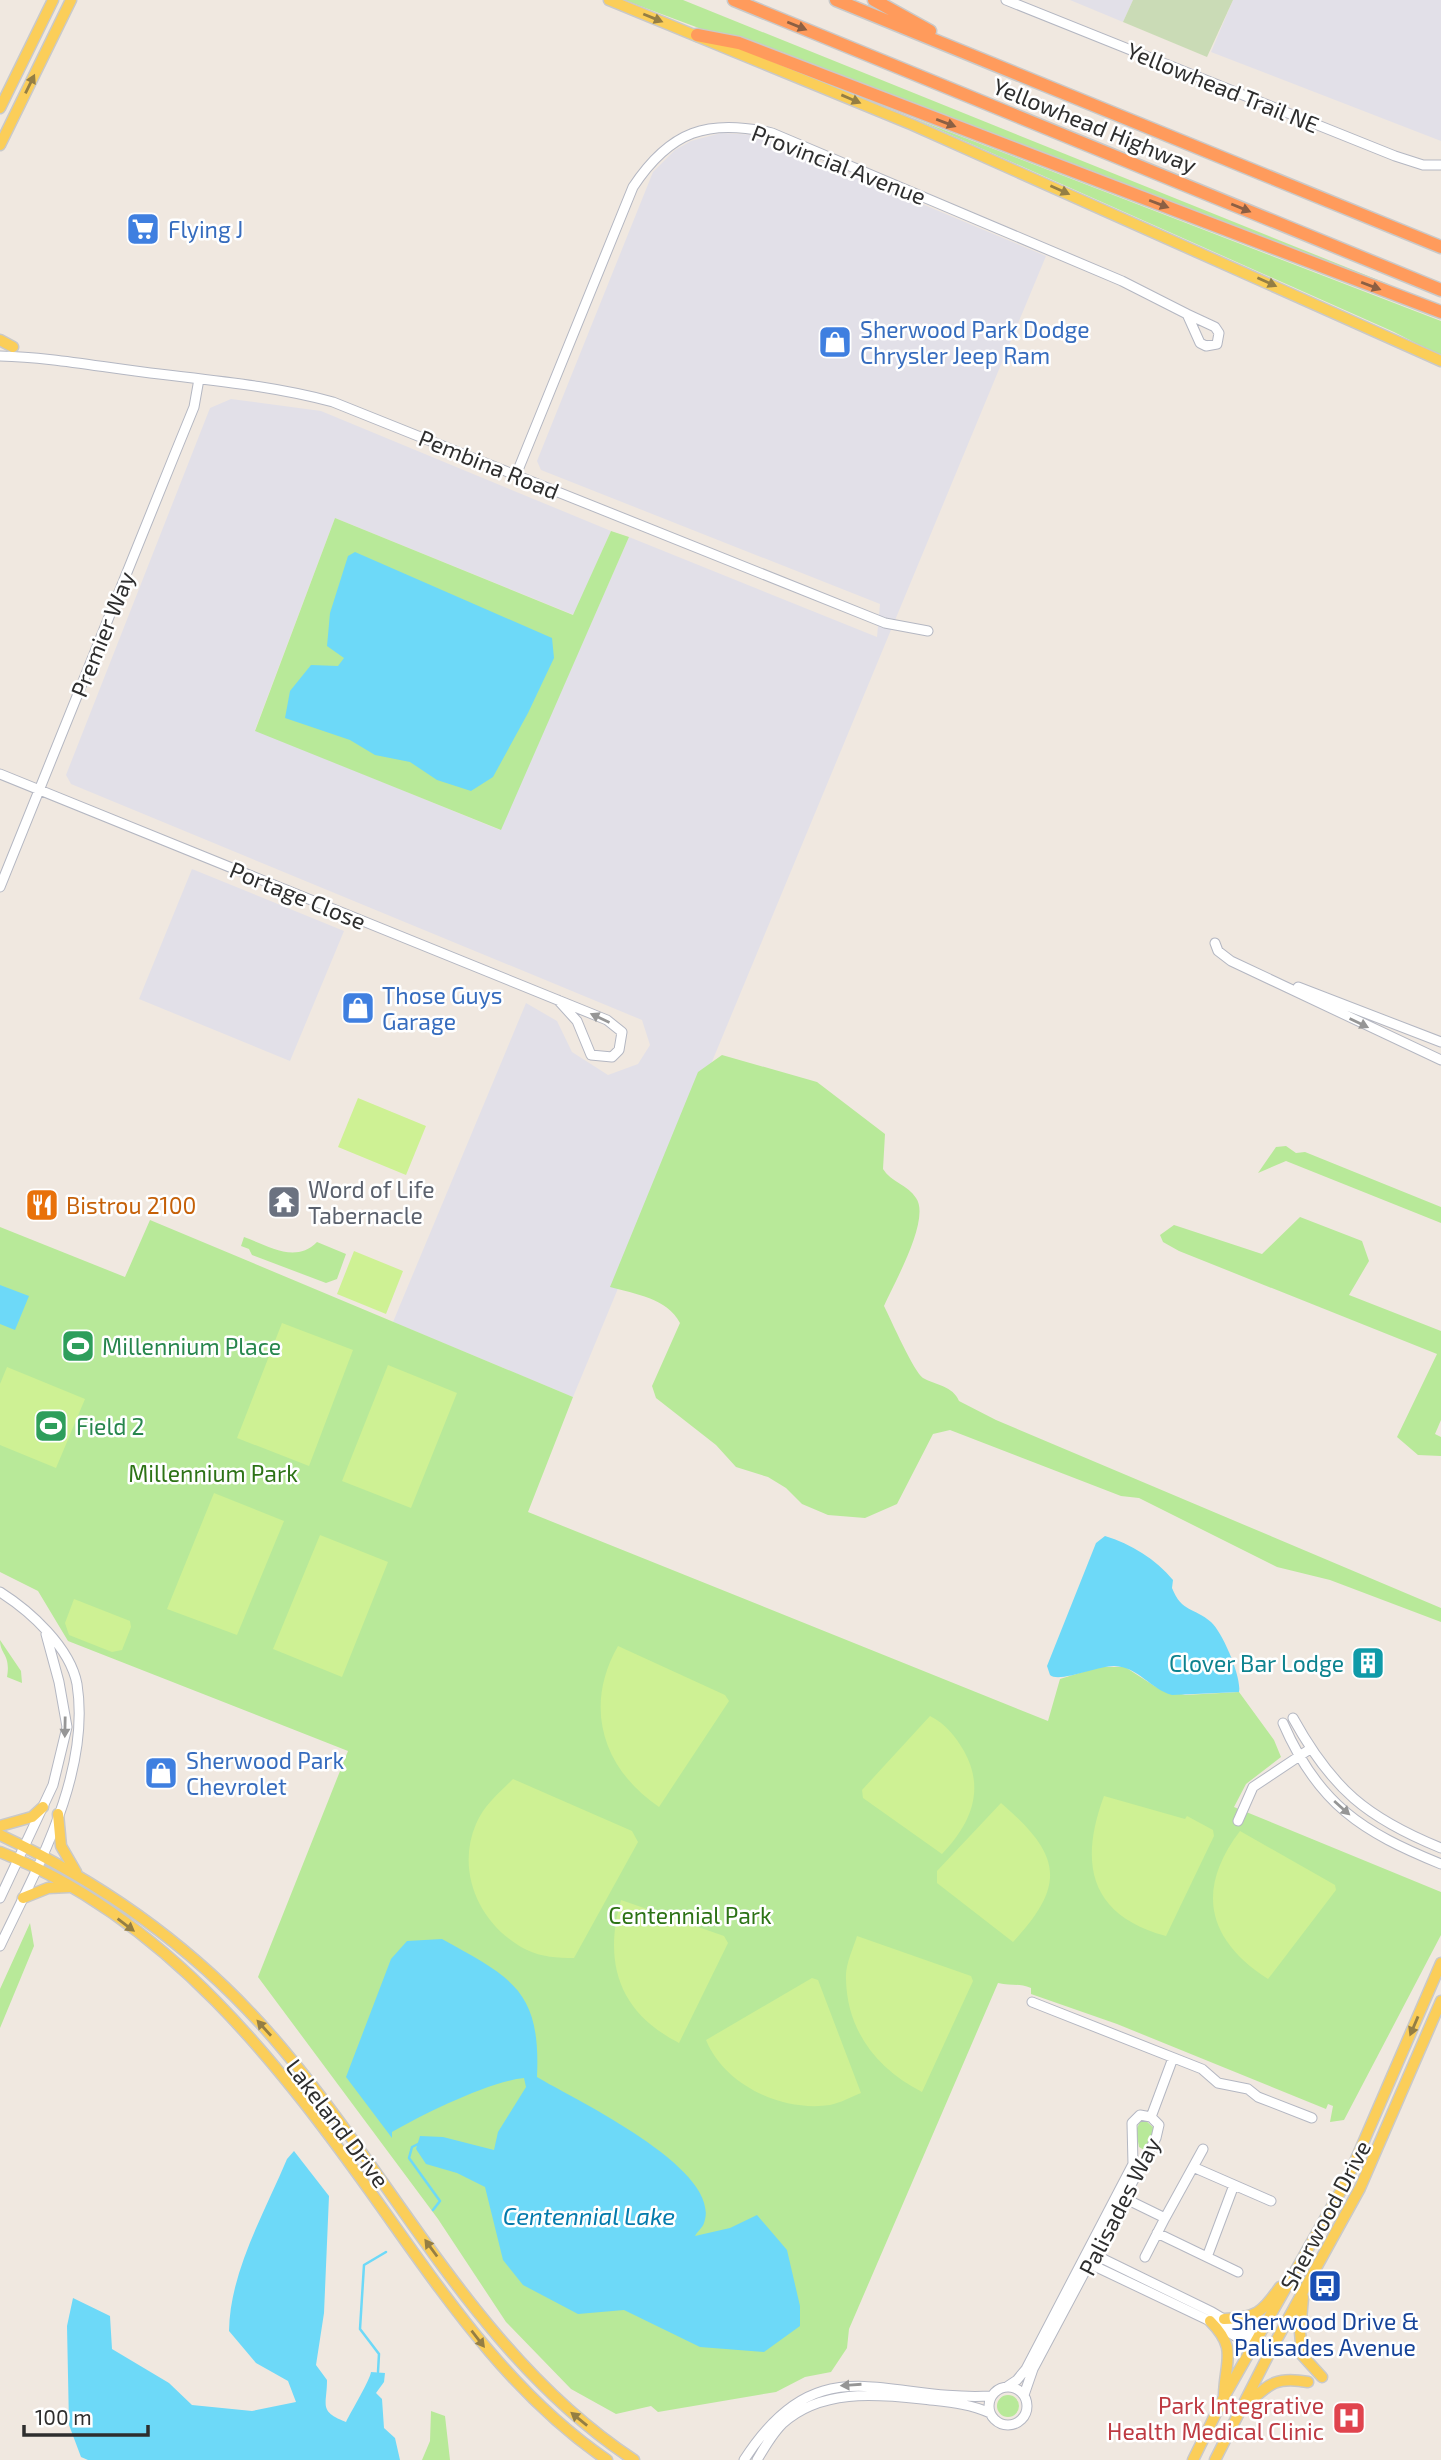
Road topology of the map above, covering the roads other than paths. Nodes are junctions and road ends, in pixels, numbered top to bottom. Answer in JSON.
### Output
{"nodes":[{"id":1,"x":53,"y":0,"type":"edge"},
{"id":2,"x":71,"y":0,"type":"edge"},
{"id":3,"x":609,"y":0,"type":"edge"},
{"id":4,"x":734,"y":0,"type":"edge"},
{"id":5,"x":835,"y":0,"type":"edge"},
{"id":6,"x":874,"y":0,"type":"edge"},
{"id":7,"x":1006,"y":0,"type":"edge"},
{"id":8,"x":698,"y":35,"type":"junction"},
{"id":9,"x":973,"y":56,"type":"junction"},
{"id":10,"x":0,"y":108,"type":"edge"},
{"id":11,"x":0,"y":145,"type":"edge"},
{"id":12,"x":1441,"y":165,"type":"edge"},
{"id":13,"x":1369,"y":218,"type":"junction"},
{"id":14,"x":1441,"y":237,"type":"edge"},
{"id":15,"x":1441,"y":247,"type":"edge"},
{"id":16,"x":1441,"y":290,"type":"edge"},
{"id":17,"x":1441,"y":312,"type":"edge"},
{"id":18,"x":1187,"y":314,"type":"dead end"},
{"id":19,"x":0,"y":341,"type":"edge"},
{"id":20,"x":13,"y":347,"type":"joint"},
{"id":21,"x":0,"y":356,"type":"edge"},
{"id":22,"x":34,"y":357,"type":"junction"},
{"id":23,"x":1441,"y":361,"type":"edge"},
{"id":24,"x":199,"y":379,"type":"junction"},
{"id":25,"x":516,"y":475,"type":"junction"},
{"id":26,"x":928,"y":631,"type":"dead end"},
{"id":27,"x":0,"y":774,"type":"edge"},
{"id":28,"x":39,"y":790,"type":"junction"},
{"id":29,"x":0,"y":887,"type":"edge"},
{"id":30,"x":1215,"y":943,"type":"dead end"},
{"id":31,"x":1276,"y":980,"type":"junction"},
{"id":32,"x":558,"y":1000,"type":"junction"},
{"id":33,"x":1441,"y":1042,"type":"edge"},
{"id":34,"x":1441,"y":1060,"type":"edge"},
{"id":35,"x":0,"y":1592,"type":"edge"},
{"id":36,"x":47,"y":1634,"type":"junction"},
{"id":37,"x":1293,"y":1718,"type":"dead end"},
{"id":38,"x":1283,"y":1723,"type":"dead end"},
{"id":39,"x":1310,"y":1749,"type":"junction"},
{"id":40,"x":1297,"y":1756,"type":"junction"},
{"id":41,"x":43,"y":1807,"type":"junction"},
{"id":42,"x":58,"y":1814,"type":"junction"},
{"id":43,"x":1238,"y":1821,"type":"dead end"},
{"id":44,"x":0,"y":1826,"type":"edge"},
{"id":45,"x":0,"y":1835,"type":"edge"},
{"id":46,"x":25,"y":1847,"type":"junction"},
{"id":47,"x":1441,"y":1848,"type":"edge"},
{"id":48,"x":0,"y":1852,"type":"edge"},
{"id":49,"x":42,"y":1854,"type":"junction"},
{"id":50,"x":19,"y":1860,"type":"junction"},
{"id":51,"x":1441,"y":1864,"type":"edge"},
{"id":52,"x":36,"y":1867,"type":"junction"},
{"id":53,"x":77,"y":1874,"type":"junction"},
{"id":54,"x":69,"y":1887,"type":"junction"},
{"id":55,"x":0,"y":1898,"type":"edge"},
{"id":56,"x":23,"y":1898,"type":"junction"},
{"id":57,"x":0,"y":1946,"type":"edge"},
{"id":58,"x":1441,"y":1963,"type":"edge"},
{"id":59,"x":1441,"y":2001,"type":"edge"},
{"id":60,"x":1032,"y":2002,"type":"dead end"},
{"id":61,"x":1173,"y":2058,"type":"junction"},
{"id":62,"x":1151,"y":2117,"type":"junction"},
{"id":63,"x":1312,"y":2118,"type":"dead end"},
{"id":64,"x":1203,"y":2149,"type":"dead end"},
{"id":65,"x":1193,"y":2167,"type":"junction"},
{"id":66,"x":1234,"y":2185,"type":"junction"},
{"id":67,"x":1124,"y":2197,"type":"junction"},
{"id":68,"x":1272,"y":2201,"type":"dead end"},
{"id":69,"x":1165,"y":2218,"type":"junction"},
{"id":70,"x":1157,"y":2233,"type":"junction"},
{"id":71,"x":1088,"y":2257,"type":"junction"},
{"id":72,"x":1145,"y":2257,"type":"dead end"},
{"id":73,"x":1207,"y":2257,"type":"junction"},
{"id":74,"x":1238,"y":2272,"type":"dead end"},
{"id":75,"x":1293,"y":2278,"type":"junction"},
{"id":76,"x":1303,"y":2293,"type":"junction"},
{"id":77,"x":1224,"y":2319,"type":"junction"},
{"id":78,"x":1210,"y":2320,"type":"junction"},
{"id":79,"x":1254,"y":2343,"type":"junction"},
{"id":80,"x":1270,"y":2352,"type":"junction"},
{"id":81,"x":1322,"y":2377,"type":"dead end"},
{"id":82,"x":1308,"y":2382,"type":"dead end"},
{"id":83,"x":1008,"y":2386,"type":"junction"},
{"id":84,"x":1024,"y":2395,"type":"junction"},
{"id":85,"x":992,"y":2396,"type":"junction"},
{"id":86,"x":1224,"y":2397,"type":"junction"},
{"id":87,"x":990,"y":2413,"type":"junction"},
{"id":88,"x":1238,"y":2413,"type":"junction"},
{"id":89,"x":1216,"y":2459,"type":"edge"},
{"id":90,"x":607,"y":2460,"type":"edge"},
{"id":91,"x":634,"y":2460,"type":"edge"},
{"id":92,"x":744,"y":2460,"type":"edge"},
{"id":93,"x":757,"y":2460,"type":"edge"},
{"id":94,"x":1193,"y":2460,"type":"edge"}],
"edges":[{"from":1,"to":10,"type":"main road"},
{"from":11,"to":2,"type":"main road","one_way":true},
{"from":3,"to":8,"type":"main road","one_way":true},
{"from":4,"to":16,"type":"highway","name":"Yellowhead Highway","one_way":true},
{"from":5,"to":9,"type":"highway","name":"Yellowhead Highway"},
{"from":6,"to":9,"type":"highway"},
{"from":7,"to":12,"type":"street","name":"Yellowhead Trail NE"},
{"from":8,"to":17,"type":"highway","one_way":true},
{"from":8,"to":23,"type":"main road","one_way":true},
{"from":9,"to":13,"type":"highway","name":"Yellowhead Highway"},
{"from":13,"to":14,"type":"highway"},
{"from":13,"to":15,"type":"highway","name":"Yellowhead Highway"},
{"from":18,"to":25,"type":"street","name":"Provincial Avenue"},
{"from":19,"to":20,"type":"main road"},
{"from":20,"to":22,"type":"street","name":"Pembina Road"},
{"from":21,"to":22,"type":"street","name":"Pembina Road"},
{"from":22,"to":24,"type":"street","name":"Pembina Road"},
{"from":24,"to":25,"type":"street","name":"Pembina Road"},
{"from":24,"to":28,"type":"street","name":"Premier Way"},
{"from":25,"to":26,"type":"street","name":"Pembina Road"},
{"from":27,"to":28,"type":"street","name":"Portage Close"},
{"from":28,"to":29,"type":"street","name":"Premier Way"},
{"from":28,"to":32,"type":"street","name":"Portage Close"},
{"from":30,"to":31,"type":"street"},
{"from":31,"to":33,"type":"street"},
{"from":31,"to":34,"type":"street","one_way":true},
{"from":32,"to":32,"type":"street","name":"Portage Close","one_way":true},
{"from":35,"to":36,"type":"street"},
{"from":36,"to":41,"type":"street","one_way":true},
{"from":36,"to":42,"type":"street"},
{"from":37,"to":39,"type":"street"},
{"from":38,"to":40,"type":"street"},
{"from":39,"to":40,"type":"street"},
{"from":39,"to":47,"type":"street"},
{"from":40,"to":43,"type":"street"},
{"from":40,"to":51,"type":"street","one_way":true},
{"from":41,"to":44,"type":"main road"},
{"from":41,"to":46,"type":"street"},
{"from":42,"to":49,"type":"street"},
{"from":42,"to":53,"type":"main road"},
{"from":45,"to":46,"type":"main road","name":"Lakeland Drive"},
{"from":46,"to":49,"type":"main road","name":"Lakeland Drive"},
{"from":46,"to":50,"type":"street"},
{"from":48,"to":50,"type":"main road","name":"Lakeland Drive"},
{"from":49,"to":52,"type":"street"},
{"from":49,"to":53,"type":"main road","name":"Lakeland Drive"},
{"from":50,"to":52,"type":"main road","name":"Lakeland Drive"},
{"from":50,"to":55,"type":"street"},
{"from":52,"to":54,"type":"main road","name":"Lakeland Drive"},
{"from":52,"to":56,"type":"street"},
{"from":91,"to":53,"type":"main road","name":"Lakeland Drive","one_way":true},
{"from":54,"to":56,"type":"main road"},
{"from":54,"to":90,"type":"main road","name":"Lakeland Drive","one_way":true},
{"from":56,"to":57,"type":"street"},
{"from":58,"to":75,"type":"main road","name":"Sherwood Drive","one_way":true},
{"from":59,"to":76,"type":"main road","name":"Sherwood Drive"},
{"from":60,"to":61,"type":"street"},
{"from":61,"to":62,"type":"street"},
{"from":61,"to":63,"type":"street"},
{"from":62,"to":67,"type":"street","name":"Palisades Way"},
{"from":62,"to":71,"type":"street","name":"Palisades Way"},
{"from":64,"to":65,"type":"street"},
{"from":65,"to":66,"type":"street"},
{"from":65,"to":69,"type":"street"},
{"from":66,"to":68,"type":"street"},
{"from":66,"to":73,"type":"street"},
{"from":67,"to":69,"type":"street"},
{"from":67,"to":71,"type":"street","name":"Palisades Way"},
{"from":69,"to":70,"type":"street"},
{"from":70,"to":72,"type":"street"},
{"from":70,"to":73,"type":"street"},
{"from":71,"to":77,"type":"street"},
{"from":71,"to":78,"type":"street"},
{"from":71,"to":83,"type":"street","name":"Palisades Way"},
{"from":71,"to":84,"type":"street","name":"Palisades Way"},
{"from":73,"to":74,"type":"street"},
{"from":75,"to":77,"type":"main road"},
{"from":75,"to":79,"type":"main road","name":"Sherwood Drive"},
{"from":76,"to":80,"type":"main road","name":"Sherwood Drive"},
{"from":76,"to":81,"type":"main road"},
{"from":77,"to":79,"type":"street"},
{"from":78,"to":79,"type":"street"},
{"from":78,"to":86,"type":"main road"},
{"from":79,"to":80,"type":"street"},
{"from":79,"to":86,"type":"main road","name":"Sherwood Drive"},
{"from":80,"to":88,"type":"main road","name":"Sherwood Drive"},
{"from":82,"to":88,"type":"main road"},
{"from":83,"to":84,"type":"street"},
{"from":83,"to":85,"type":"street","name":"Palisades Way"},
{"from":84,"to":87,"type":"street","name":"Palisades Way"},
{"from":85,"to":87,"type":"street"},
{"from":85,"to":92,"type":"street","one_way":true},
{"from":86,"to":94,"type":"main road","name":"Sherwood Drive"},
{"from":87,"to":93,"type":"street","name":"Palisades Way"},
{"from":88,"to":89,"type":"main road","name":"Sherwood Drive"}]}
